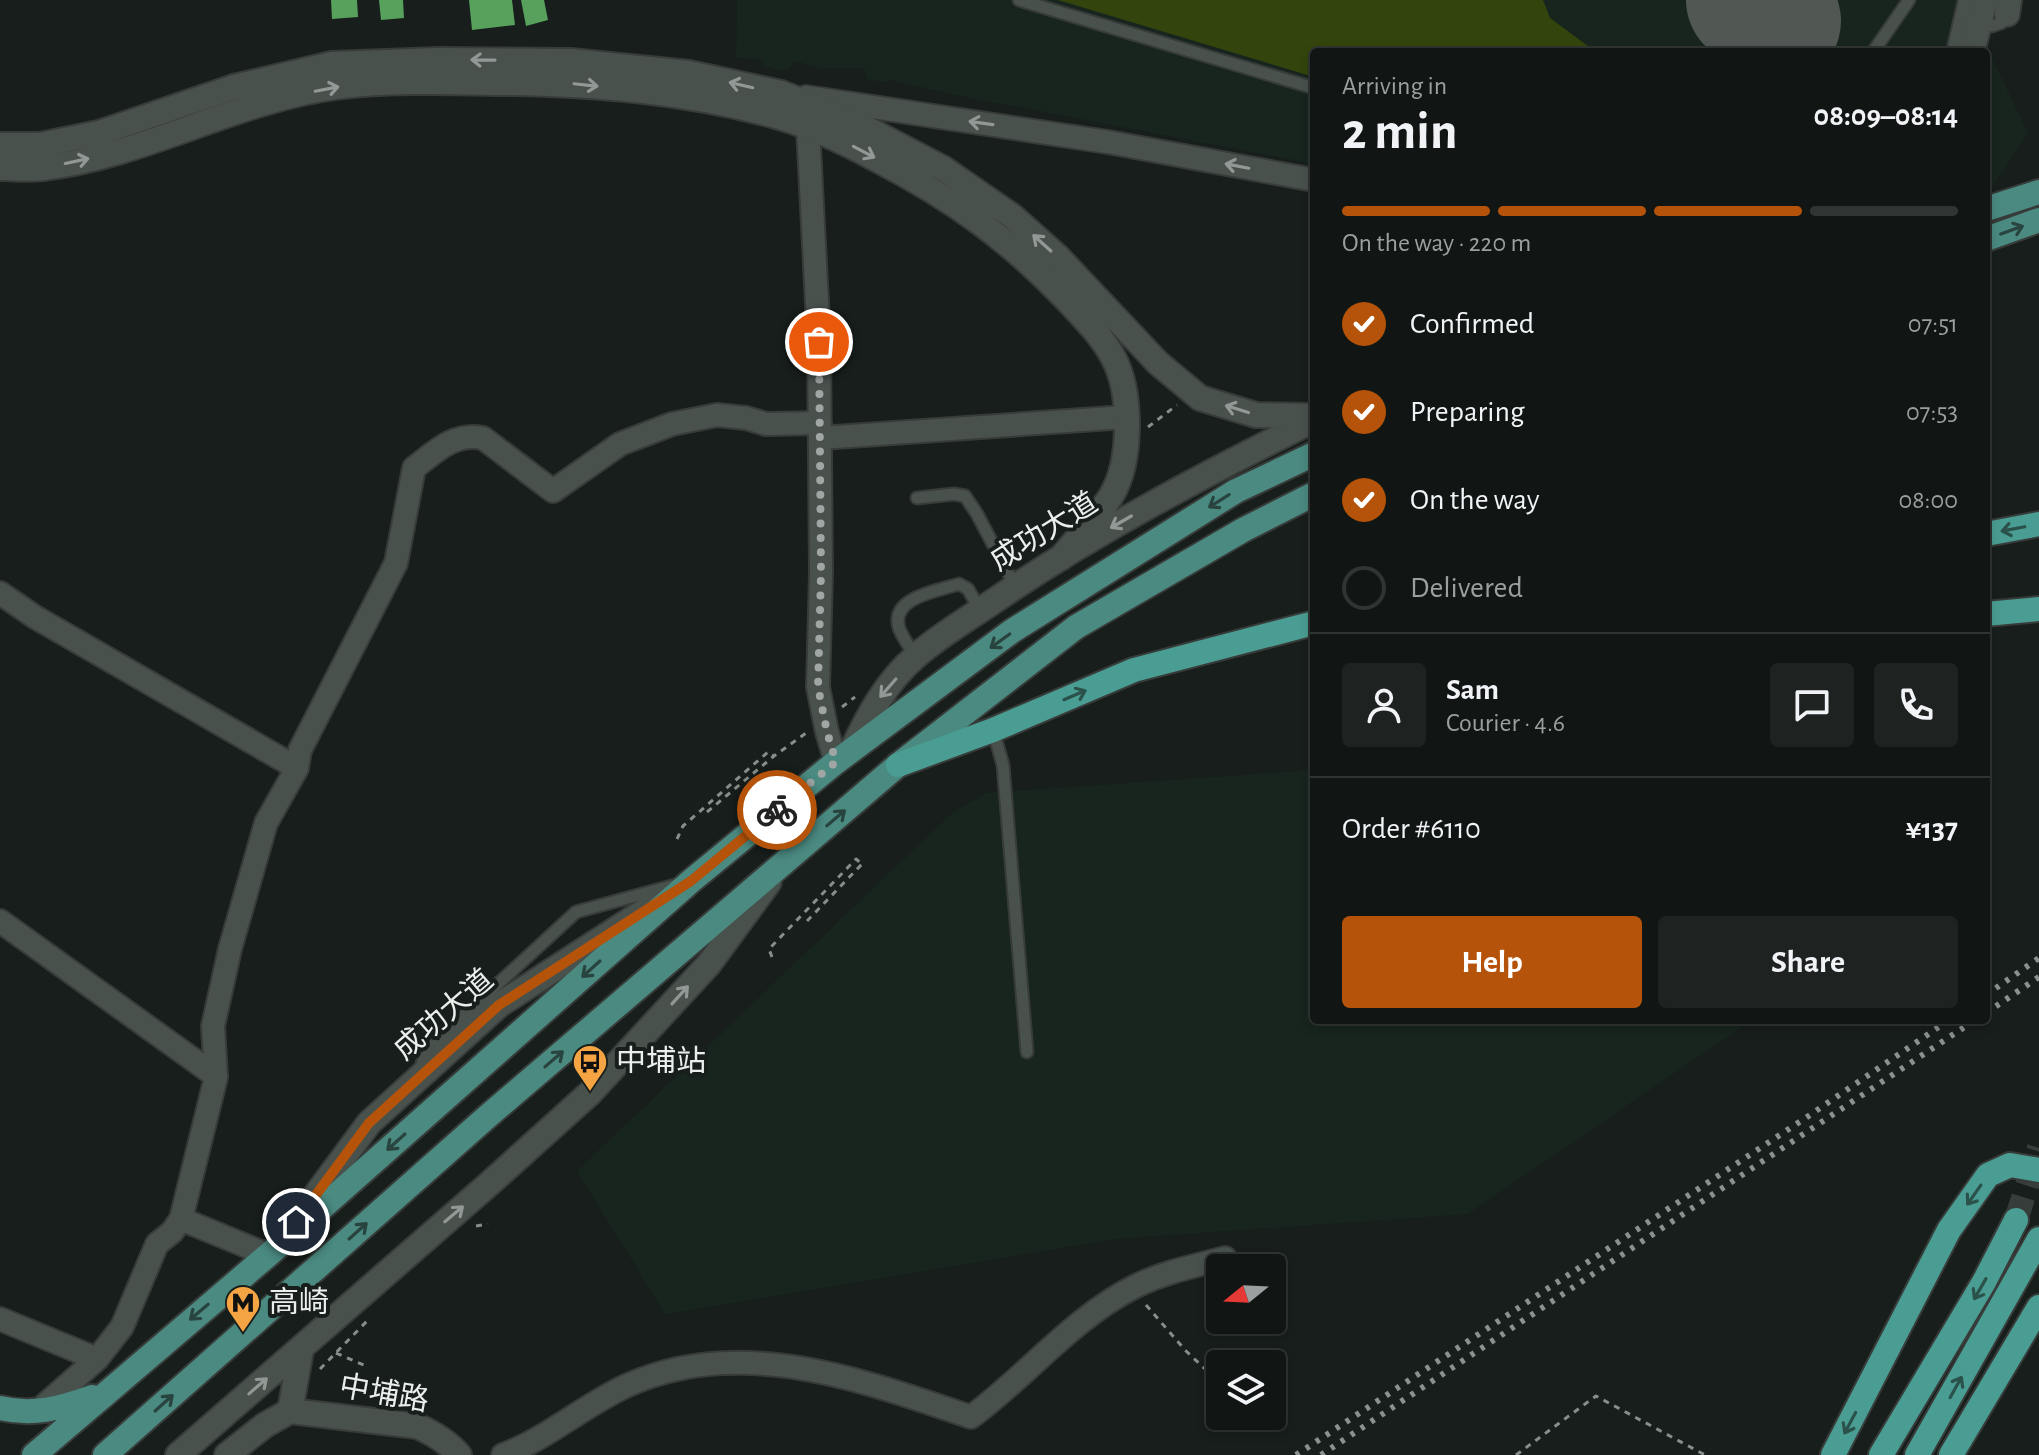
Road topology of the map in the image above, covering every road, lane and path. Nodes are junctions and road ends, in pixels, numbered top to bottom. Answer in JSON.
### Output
{"nodes":[{"id":1,"x":1019,"y":0,"type":"edge"},
{"id":2,"x":1909,"y":0,"type":"edge"},
{"id":3,"x":1978,"y":5,"type":"edge"},
{"id":4,"x":2008,"y":7,"type":"edge"},
{"id":5,"x":1876,"y":48,"type":"edge"},
{"id":6,"x":1960,"y":48,"type":"edge"},
{"id":7,"x":1973,"y":48,"type":"edge"},
{"id":8,"x":1310,"y":87,"type":"edge"},
{"id":9,"x":781,"y":93,"type":"junction"},
{"id":10,"x":808,"y":128,"type":"junction"},
{"id":11,"x":0,"y":145,"type":"edge"},
{"id":12,"x":0,"y":168,"type":"edge"},
{"id":13,"x":1310,"y":179,"type":"edge"},
{"id":14,"x":2039,"y":192,"type":"edge"},
{"id":15,"x":1990,"y":208,"type":"edge"},
{"id":16,"x":2039,"y":220,"type":"edge"},
{"id":17,"x":1990,"y":238,"type":"edge"},
{"id":18,"x":1126,"y":417,"type":"junction"},
{"id":19,"x":1310,"y":418,"type":"edge"},
{"id":20,"x":1310,"y":420,"type":"edge"},
{"id":21,"x":820,"y":430,"type":"junction"},
{"id":22,"x":1310,"y":456,"type":"edge"},
{"id":23,"x":1310,"y":496,"type":"edge"},
{"id":24,"x":917,"y":498,"type":"dead end"},
{"id":25,"x":2039,"y":524,"type":"edge"},
{"id":26,"x":1990,"y":533,"type":"edge"},
{"id":27,"x":1061,"y":558,"type":"junction"},
{"id":28,"x":1015,"y":586,"type":"junction"},
{"id":29,"x":0,"y":593,"type":"edge"},
{"id":30,"x":2039,"y":609,"type":"edge"},
{"id":31,"x":980,"y":610,"type":"junction"},
{"id":32,"x":1990,"y":614,"type":"edge"},
{"id":33,"x":1310,"y":624,"type":"edge"},
{"id":34,"x":915,"y":657,"type":"junction"},
{"id":35,"x":993,"y":730,"type":"junction"},
{"id":36,"x":844,"y":756,"type":"junction"},
{"id":37,"x":898,"y":765,"type":"junction"},
{"id":38,"x":297,"y":768,"type":"junction"},
{"id":39,"x":707,"y":812,"type":"dead end"},
{"id":40,"x":677,"y":839,"type":"dead end"},
{"id":41,"x":784,"y":862,"type":"junction"},
{"id":42,"x":691,"y":881,"type":"junction"},
{"id":43,"x":0,"y":921,"type":"edge"},
{"id":44,"x":807,"y":921,"type":"dead end"},
{"id":45,"x":772,"y":957,"type":"dead end"},
{"id":46,"x":1027,"y":1052,"type":"dead end"},
{"id":47,"x":216,"y":1076,"type":"junction"},
{"id":48,"x":402,"y":1094,"type":"junction"},
{"id":49,"x":2039,"y":1170,"type":"edge"},
{"id":50,"x":181,"y":1219,"type":"junction"},
{"id":51,"x":2016,"y":1220,"type":"tunnel mouth"},
{"id":52,"x":488,"y":1224,"type":"dead end"},
{"id":53,"x":470,"y":1227,"type":"dead end"},
{"id":54,"x":2039,"y":1239,"type":"tunnel mouth"},
{"id":55,"x":274,"y":1250,"type":"junction"},
{"id":56,"x":1206,"y":1263,"type":"edge"},
{"id":57,"x":1134,"y":1287,"type":"junction"},
{"id":58,"x":2039,"y":1307,"type":"edge"},
{"id":59,"x":374,"y":1314,"type":"dead end"},
{"id":60,"x":0,"y":1319,"type":"edge"},
{"id":61,"x":301,"y":1350,"type":"junction"},
{"id":62,"x":336,"y":1353,"type":"junction"},
{"id":63,"x":97,"y":1359,"type":"junction"},
{"id":64,"x":366,"y":1366,"type":"dead end"},
{"id":65,"x":1206,"y":1369,"type":"edge"},
{"id":66,"x":319,"y":1370,"type":"dead end"},
{"id":67,"x":106,"y":1392,"type":"junction"},
{"id":68,"x":0,"y":1408,"type":"edge"},
{"id":69,"x":38,"y":1411,"type":"junction"},
{"id":70,"x":290,"y":1411,"type":"junction"},
{"id":71,"x":34,"y":1455,"type":"edge"},
{"id":72,"x":105,"y":1455,"type":"edge"},
{"id":73,"x":178,"y":1455,"type":"edge"},
{"id":74,"x":227,"y":1455,"type":"edge"},
{"id":75,"x":459,"y":1455,"type":"edge"},
{"id":76,"x":503,"y":1455,"type":"edge"},
{"id":77,"x":1516,"y":1455,"type":"edge"},
{"id":78,"x":1705,"y":1455,"type":"edge"},
{"id":79,"x":1833,"y":1455,"type":"edge"},
{"id":80,"x":1881,"y":1455,"type":"edge"},
{"id":81,"x":1917,"y":1455,"type":"edge"},
{"id":82,"x":1951,"y":1455,"type":"edge"}],
"edges":[{"from":1,"to":8,"type":"lane"},
{"from":2,"to":5,"type":"lane"},
{"from":3,"to":4,"type":"lane"},
{"from":3,"to":6,"type":"street"},
{"from":3,"to":7,"type":"main road"},
{"from":9,"to":11,"type":"main road","one_way":true},
{"from":13,"to":9,"type":"street","one_way":true},
{"from":19,"to":9,"type":"main road","one_way":true},
{"from":12,"to":10,"type":"main road","one_way":true},
{"from":10,"to":18,"type":"main road","one_way":true},
{"from":10,"to":21,"type":"street"},
{"from":14,"to":15,"type":"main road"},
{"from":17,"to":16,"type":"main road","one_way":true},
{"from":18,"to":21,"type":"street"},
{"from":18,"to":27,"type":"main road"},
{"from":20,"to":27,"type":"main road","name":"成功大道","one_way":true},
{"from":21,"to":36,"type":"street"},
{"from":21,"to":38,"type":"street"},
{"from":22,"to":36,"type":"main road","one_way":true},
{"from":23,"to":37,"type":"main road"},
{"from":24,"to":28,"type":"lane"},
{"from":25,"to":26,"type":"highway","one_way":true},
{"from":27,"to":28,"type":"main road","name":"成功大道"},
{"from":28,"to":31,"type":"main road","name":"成功大道"},
{"from":29,"to":38,"type":"street"},
{"from":30,"to":32,"type":"highway"},
{"from":31,"to":34,"type":"main road","name":"成功大道"},
{"from":31,"to":34,"type":"lane"},
{"from":35,"to":33,"type":"highway","one_way":true},
{"from":34,"to":36,"type":"main road","name":"成功大道","one_way":true},
{"from":35,"to":37,"type":"highway"},
{"from":35,"to":46,"type":"lane"},
{"from":36,"to":42,"type":"main road"},
{"from":41,"to":37,"type":"main road","one_way":true},
{"from":38,"to":47,"type":"street"},
{"from":39,"to":40,"type":"path"},
{"from":61,"to":41,"type":"main road","one_way":true},
{"from":72,"to":41,"type":"main road","one_way":true},
{"from":42,"to":48,"type":"main road","name":"成功大道"},
{"from":42,"to":48,"type":"lane"},
{"from":42,"to":55,"type":"main road","one_way":true},
{"from":43,"to":47,"type":"street"},
{"from":44,"to":45,"type":"path"},
{"from":47,"to":50,"type":"street"},
{"from":48,"to":55,"type":"main road","name":"成功大道"},
{"from":49,"to":79,"type":"highway","one_way":true},
{"from":50,"to":55,"type":"street"},
{"from":50,"to":63,"type":"street"},
{"from":51,"to":80,"type":"highway","one_way":true},
{"from":52,"to":53,"type":"path"},
{"from":81,"to":54,"type":"highway","one_way":true},
{"from":55,"to":67,"type":"main road","one_way":true},
{"from":56,"to":57,"type":"street"},
{"from":57,"to":65,"type":"path"},
{"from":57,"to":76,"type":"street"},
{"from":58,"to":82,"type":"highway"},
{"from":59,"to":62,"type":"path"},
{"from":60,"to":63,"type":"street"},
{"from":61,"to":70,"type":"main road"},
{"from":73,"to":61,"type":"main road","one_way":true},
{"from":62,"to":64,"type":"path"},
{"from":62,"to":66,"type":"path"},
{"from":63,"to":69,"type":"street"},
{"from":67,"to":69,"type":"main road"},
{"from":67,"to":71,"type":"main road"},
{"from":68,"to":69,"type":"main road"},
{"from":70,"to":74,"type":"main road"},
{"from":70,"to":75,"type":"main road","name":"中埔路"},
{"from":77,"to":78,"type":"path"}]}
